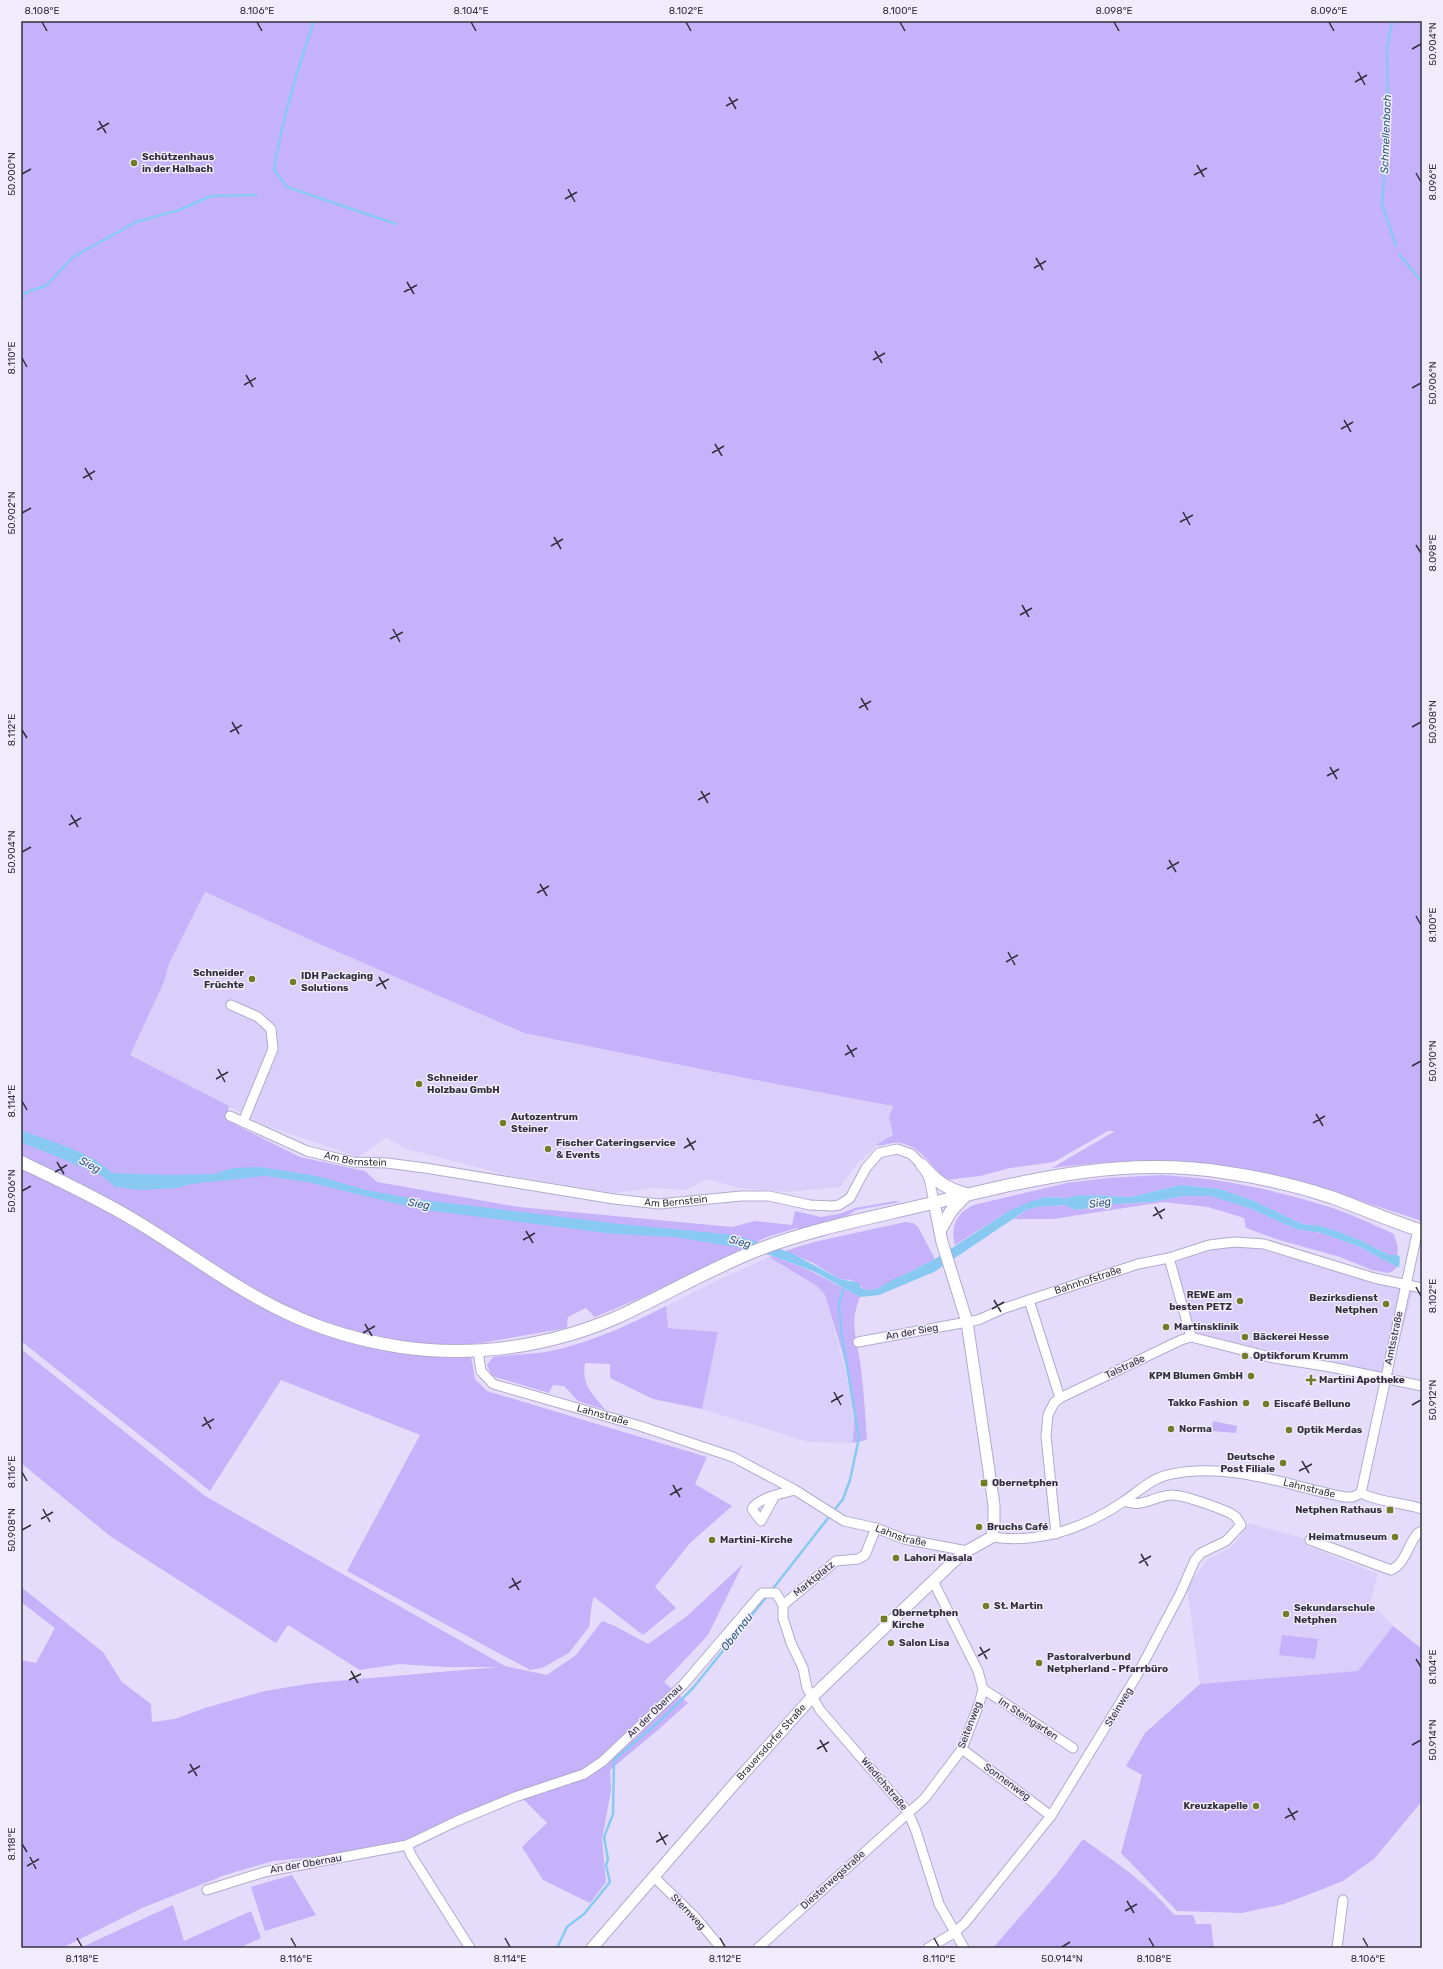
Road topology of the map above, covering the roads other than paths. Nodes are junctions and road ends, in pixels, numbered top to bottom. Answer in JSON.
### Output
{"nodes":[{"id":1,"x":232,"y":1006,"type":"dead end"},
{"id":2,"x":230,"y":1116,"type":"dead end"},
{"id":3,"x":243,"y":1122,"type":"junction"},
{"id":4,"x":21,"y":1162,"type":"edge"},
{"id":5,"x":922,"y":1165,"type":"junction"},
{"id":6,"x":967,"y":1194,"type":"junction"},
{"id":7,"x":934,"y":1202,"type":"junction"},
{"id":8,"x":1420,"y":1230,"type":"edge"},
{"id":9,"x":941,"y":1236,"type":"junction"},
{"id":10,"x":1169,"y":1258,"type":"junction"},
{"id":11,"x":1407,"y":1280,"type":"junction"},
{"id":12,"x":1422,"y":1288,"type":"edge"},
{"id":13,"x":1029,"y":1300,"type":"junction"},
{"id":14,"x":966,"y":1322,"type":"junction"},
{"id":15,"x":1192,"y":1337,"type":"junction"},
{"id":16,"x":858,"y":1342,"type":"dead end"},
{"id":17,"x":478,"y":1350,"type":"junction"},
{"id":18,"x":1385,"y":1380,"type":"junction"},
{"id":19,"x":1422,"y":1386,"type":"edge"},
{"id":20,"x":1060,"y":1398,"type":"junction"},
{"id":21,"x":795,"y":1490,"type":"junction"},
{"id":22,"x":1361,"y":1494,"type":"junction"},
{"id":23,"x":774,"y":1497,"type":"dead end"},
{"id":24,"x":1124,"y":1501,"type":"junction"},
{"id":25,"x":1422,"y":1509,"type":"edge"},
{"id":26,"x":876,"y":1528,"type":"junction"},
{"id":27,"x":1422,"y":1531,"type":"edge"},
{"id":28,"x":1056,"y":1534,"type":"junction"},
{"id":29,"x":992,"y":1537,"type":"junction"},
{"id":30,"x":1310,"y":1540,"type":"dead end"},
{"id":31,"x":967,"y":1551,"type":"junction"},
{"id":32,"x":933,"y":1581,"type":"junction"},
{"id":33,"x":783,"y":1605,"type":"junction"},
{"id":34,"x":983,"y":1689,"type":"junction"},
{"id":35,"x":812,"y":1698,"type":"junction"},
{"id":36,"x":1074,"y":1748,"type":"dead end"},
{"id":37,"x":962,"y":1749,"type":"junction"},
{"id":38,"x":908,"y":1812,"type":"junction"},
{"id":39,"x":1052,"y":1815,"type":"junction"},
{"id":40,"x":407,"y":1845,"type":"junction"},
{"id":41,"x":654,"y":1877,"type":"junction"},
{"id":42,"x":207,"y":1890,"type":"dead end"},
{"id":43,"x":1343,"y":1900,"type":"dead end"},
{"id":44,"x":954,"y":1933,"type":"junction"},
{"id":45,"x":470,"y":1948,"type":"edge"},
{"id":46,"x":592,"y":1948,"type":"edge"},
{"id":47,"x":721,"y":1948,"type":"edge"},
{"id":48,"x":758,"y":1948,"type":"edge"},
{"id":49,"x":928,"y":1948,"type":"edge"},
{"id":50,"x":964,"y":1948,"type":"edge"},
{"id":51,"x":1337,"y":1948,"type":"edge"}],
"edges":[{"from":1,"to":3,"type":"street"},
{"from":2,"to":3,"type":"street","name":"Am Bernstein"},
{"from":3,"to":5,"type":"street","name":"Am Bernstein"},
{"from":4,"to":17,"type":"main road"},
{"from":5,"to":6,"type":"main road"},
{"from":5,"to":7,"type":"street","name":"Am Bernstein"},
{"from":6,"to":7,"type":"main road"},
{"from":6,"to":8,"type":"main road"},
{"from":6,"to":9,"type":"main road"},
{"from":7,"to":9,"type":"street","name":"Am Bernstein"},
{"from":7,"to":17,"type":"main road"},
{"from":8,"to":11,"type":"street","name":"Amtsstraße"},
{"from":9,"to":14,"type":"street","name":"Am Bernstein"},
{"from":10,"to":11,"type":"street","name":"Bahnhofstraße"},
{"from":10,"to":13,"type":"street","name":"Bahnhofstraße"},
{"from":10,"to":15,"type":"street"},
{"from":11,"to":12,"type":"street","name":"Bahnhofstraße"},
{"from":11,"to":18,"type":"street","name":"Amtsstraße"},
{"from":13,"to":14,"type":"street","name":"Bahnhofstraße"},
{"from":13,"to":20,"type":"street"},
{"from":14,"to":16,"type":"street","name":"An der Sieg"},
{"from":14,"to":29,"type":"street"},
{"from":15,"to":18,"type":"street"},
{"from":15,"to":20,"type":"street","name":"Talstraße"},
{"from":17,"to":21,"type":"street","name":"Lahnstraße"},
{"from":18,"to":19,"type":"street"},
{"from":18,"to":22,"type":"street","name":"Amtsstraße"},
{"from":20,"to":28,"type":"street","name":"Talstraße"},
{"from":21,"to":23,"type":"street"},
{"from":21,"to":26,"type":"street","name":"Lahnstraße"},
{"from":22,"to":24,"type":"street","name":"Lahnstraße"},
{"from":22,"to":25,"type":"street","name":"Lahnstraße"},
{"from":24,"to":28,"type":"street","name":"Lahnstraße"},
{"from":24,"to":39,"type":"street","name":"Steinweg"},
{"from":26,"to":31,"type":"street","name":"Lahnstraße"},
{"from":26,"to":33,"type":"street","name":"Marktplatz"},
{"from":27,"to":30,"type":"street"},
{"from":28,"to":29,"type":"street","name":"Lahnstraße"},
{"from":29,"to":31,"type":"street"},
{"from":31,"to":32,"type":"street","name":"Brauersdorfer Straße"},
{"from":32,"to":34,"type":"street","name":"Seitenweg"},
{"from":32,"to":35,"type":"street","name":"Brauersdorfer Straße"},
{"from":33,"to":35,"type":"street","name":"An der Obernau"},
{"from":33,"to":40,"type":"street","name":"An der Obernau"},
{"from":34,"to":36,"type":"street","name":"Im Steingarten"},
{"from":34,"to":37,"type":"street","name":"Seitenweg"},
{"from":35,"to":38,"type":"street","name":"Wiedichstraße"},
{"from":35,"to":41,"type":"street","name":"Brauersdorfer Straße"},
{"from":37,"to":38,"type":"street","name":"Seitenweg"},
{"from":37,"to":39,"type":"street","name":"Sonnenweg"},
{"from":38,"to":44,"type":"street","name":"Wiedichstraße"},
{"from":38,"to":48,"type":"street","name":"Diesterwegstraße"},
{"from":39,"to":44,"type":"street","name":"Steinweg"},
{"from":40,"to":42,"type":"street","name":"An der Obernau"},
{"from":40,"to":45,"type":"street"},
{"from":41,"to":46,"type":"street","name":"Brauersdorfer Straße"},
{"from":41,"to":47,"type":"street","name":"Sternweg"},
{"from":43,"to":51,"type":"street"},
{"from":44,"to":49,"type":"street","name":"Steinweg"},
{"from":44,"to":50,"type":"street","name":"Wiedichstraße"}]}
